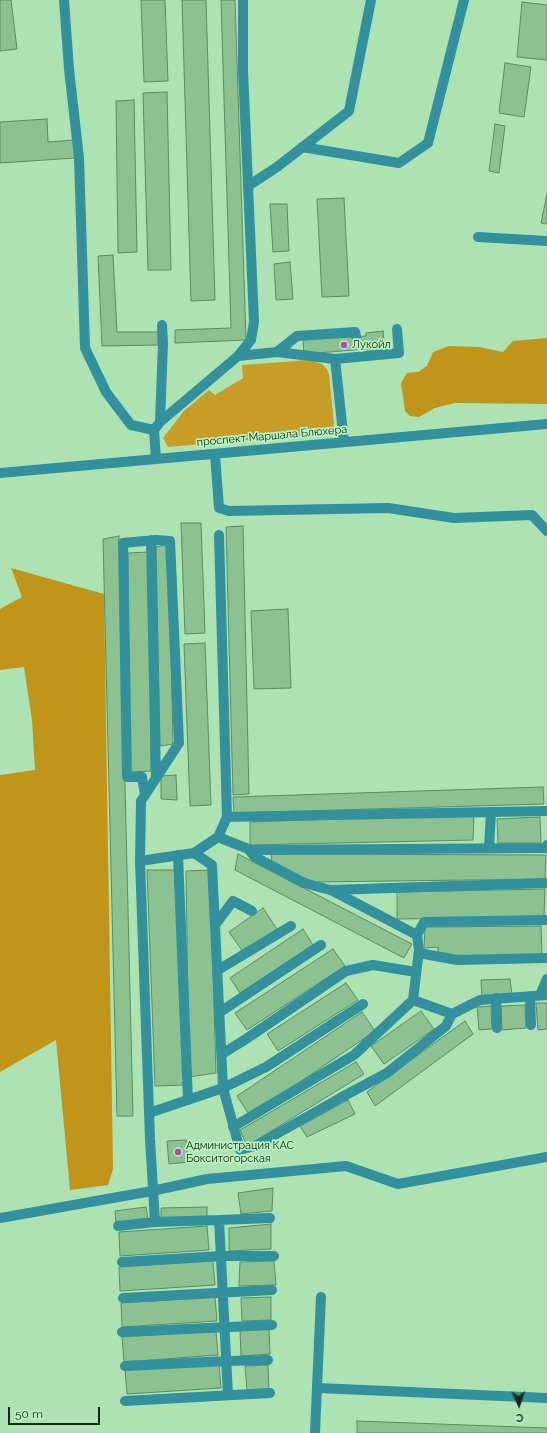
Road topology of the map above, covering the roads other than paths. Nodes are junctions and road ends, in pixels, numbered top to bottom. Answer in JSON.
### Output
{"nodes":[{"id":1,"x":64,"y":0,"type":"edge"},
{"id":2,"x":243,"y":0,"type":"edge"},
{"id":3,"x":371,"y":0,"type":"edge"},
{"id":4,"x":464,"y":0,"type":"edge"},
{"id":5,"x":302,"y":147,"type":"junction"},
{"id":6,"x":248,"y":186,"type":"junction"},
{"id":7,"x":478,"y":237,"type":"dead end"},
{"id":8,"x":547,"y":241,"type":"edge"},
{"id":9,"x":162,"y":325,"type":"dead end"},
{"id":10,"x":398,"y":329,"type":"dead end"},
{"id":11,"x":356,"y":336,"type":"dead end"},
{"id":12,"x":277,"y":352,"type":"junction"},
{"id":13,"x":238,"y":356,"type":"junction"},
{"id":14,"x":335,"y":359,"type":"junction"},
{"id":15,"x":547,"y":424,"type":"edge"},
{"id":16,"x":157,"y":426,"type":"junction"},
{"id":17,"x":344,"y":442,"type":"junction"},
{"id":18,"x":215,"y":454,"type":"junction"},
{"id":19,"x":156,"y":459,"type":"junction"},
{"id":20,"x":0,"y":473,"type":"edge"},
{"id":21,"x":547,"y":531,"type":"edge"},
{"id":22,"x":219,"y":535,"type":"dead end"},
{"id":23,"x":151,"y":540,"type":"junction"},
{"id":24,"x":156,"y":778,"type":"junction"},
{"id":25,"x":145,"y":795,"type":"junction"},
{"id":26,"x":547,"y":811,"type":"edge"},
{"id":27,"x":491,"y":812,"type":"junction"},
{"id":28,"x":227,"y":817,"type":"junction"},
{"id":29,"x":218,"y":837,"type":"junction"},
{"id":30,"x":547,"y":845,"type":"edge"},
{"id":31,"x":489,"y":848,"type":"junction"},
{"id":32,"x":547,"y":848,"type":"edge"},
{"id":33,"x":248,"y":849,"type":"junction"},
{"id":34,"x":194,"y":853,"type":"junction"},
{"id":35,"x":547,"y":854,"type":"edge"},
{"id":36,"x":178,"y":855,"type":"junction"},
{"id":37,"x":140,"y":860,"type":"junction"},
{"id":38,"x":547,"y":883,"type":"edge"},
{"id":39,"x":331,"y":890,"type":"junction"},
{"id":40,"x":252,"y":911,"type":"dead end"},
{"id":41,"x":547,"y":920,"type":"edge"},
{"id":42,"x":215,"y":925,"type":"junction"},
{"id":43,"x":291,"y":926,"type":"dead end"},
{"id":44,"x":418,"y":935,"type":"junction"},
{"id":45,"x":321,"y":945,"type":"dead end"},
{"id":46,"x":419,"y":953,"type":"junction"},
{"id":47,"x":547,"y":958,"type":"edge"},
{"id":48,"x":218,"y":970,"type":"junction"},
{"id":49,"x":416,"y":972,"type":"junction"},
{"id":50,"x":547,"y":979,"type":"edge"},
{"id":51,"x":539,"y":995,"type":"edge"},
{"id":52,"x":496,"y":998,"type":"junction"},
{"id":53,"x":413,"y":1000,"type":"junction"},
{"id":54,"x":363,"y":1004,"type":"dead end"},
{"id":55,"x":220,"y":1012,"type":"junction"},
{"id":56,"x":452,"y":1014,"type":"junction"},
{"id":57,"x":531,"y":1025,"type":"dead end"},
{"id":58,"x":497,"y":1028,"type":"dead end"},
{"id":59,"x":222,"y":1054,"type":"junction"},
{"id":60,"x":223,"y":1088,"type":"junction"},
{"id":61,"x":188,"y":1100,"type":"junction"},
{"id":62,"x":149,"y":1113,"type":"junction"},
{"id":63,"x":233,"y":1127,"type":"junction"},
{"id":64,"x":547,"y":1156,"type":"edge"},
{"id":65,"x":152,"y":1191,"type":"junction"},
{"id":66,"x":0,"y":1218,"type":"edge"},
{"id":67,"x":270,"y":1218,"type":"dead end"},
{"id":68,"x":220,"y":1220,"type":"junction"},
{"id":69,"x":155,"y":1222,"type":"junction"},
{"id":70,"x":118,"y":1226,"type":"dead end"},
{"id":71,"x":221,"y":1256,"type":"junction"},
{"id":72,"x":274,"y":1256,"type":"dead end"},
{"id":73,"x":122,"y":1262,"type":"dead end"},
{"id":74,"x":272,"y":1290,"type":"dead end"},
{"id":75,"x":223,"y":1292,"type":"junction"},
{"id":76,"x":321,"y":1297,"type":"dead end"},
{"id":77,"x":123,"y":1298,"type":"dead end"},
{"id":78,"x":272,"y":1325,"type":"dead end"},
{"id":79,"x":225,"y":1327,"type":"junction"},
{"id":80,"x":122,"y":1332,"type":"dead end"},
{"id":81,"x":268,"y":1360,"type":"dead end"},
{"id":82,"x":226,"y":1361,"type":"junction"},
{"id":83,"x":125,"y":1366,"type":"dead end"},
{"id":84,"x":318,"y":1388,"type":"junction"},
{"id":85,"x":270,"y":1393,"type":"dead end"},
{"id":86,"x":228,"y":1395,"type":"junction"},
{"id":87,"x":547,"y":1398,"type":"edge"},
{"id":88,"x":125,"y":1401,"type":"dead end"},
{"id":89,"x":315,"y":1433,"type":"edge"}],
"edges":[{"from":1,"to":16,"type":"street"},
{"from":2,"to":6,"type":"street"},
{"from":3,"to":5,"type":"street"},
{"from":4,"to":5,"type":"street"},
{"from":5,"to":6,"type":"street"},
{"from":6,"to":13,"type":"street"},
{"from":7,"to":8,"type":"street"},
{"from":9,"to":16,"type":"street"},
{"from":10,"to":14,"type":"street"},
{"from":11,"to":12,"type":"street"},
{"from":12,"to":13,"type":"street"},
{"from":12,"to":14,"type":"street"},
{"from":13,"to":16,"type":"street"},
{"from":14,"to":17,"type":"street"},
{"from":15,"to":17,"type":"street","name":"проспект Маршала Блюхера"},
{"from":16,"to":19,"type":"street"},
{"from":17,"to":18,"type":"street","name":"проспект Маршала Блюхера"},
{"from":18,"to":19,"type":"street","name":"проспект Маршала Блюхера"},
{"from":18,"to":21,"type":"street"},
{"from":19,"to":20,"type":"street","name":"проспект Маршала Блюхера"},
{"from":22,"to":28,"type":"street"},
{"from":23,"to":24,"type":"street"},
{"from":23,"to":24,"type":"street"},
{"from":23,"to":25,"type":"street"},
{"from":24,"to":25,"type":"street"},
{"from":25,"to":37,"type":"street"},
{"from":26,"to":27,"type":"street"},
{"from":27,"to":28,"type":"street"},
{"from":27,"to":31,"type":"street"},
{"from":28,"to":29,"type":"street"},
{"from":29,"to":33,"type":"street"},
{"from":29,"to":34,"type":"street"},
{"from":30,"to":32,"type":"street"},
{"from":31,"to":32,"type":"street"},
{"from":31,"to":33,"type":"street"},
{"from":32,"to":35,"type":"street"},
{"from":33,"to":39,"type":"street"},
{"from":34,"to":36,"type":"street"},
{"from":34,"to":42,"type":"street"},
{"from":36,"to":37,"type":"street"},
{"from":36,"to":61,"type":"street"},
{"from":37,"to":62,"type":"street"},
{"from":38,"to":39,"type":"street"},
{"from":39,"to":44,"type":"street"},
{"from":40,"to":42,"type":"street"},
{"from":41,"to":44,"type":"street"},
{"from":42,"to":48,"type":"street"},
{"from":43,"to":48,"type":"street"},
{"from":44,"to":46,"type":"street"},
{"from":45,"to":55,"type":"street"},
{"from":46,"to":47,"type":"street"},
{"from":46,"to":49,"type":"street"},
{"from":48,"to":55,"type":"street"},
{"from":49,"to":53,"type":"street"},
{"from":49,"to":59,"type":"street"},
{"from":50,"to":51,"type":"street"},
{"from":51,"to":52,"type":"street"},
{"from":51,"to":57,"type":"street"},
{"from":52,"to":56,"type":"street"},
{"from":52,"to":58,"type":"street"},
{"from":53,"to":56,"type":"street"},
{"from":53,"to":63,"type":"street"},
{"from":54,"to":60,"type":"street"},
{"from":55,"to":59,"type":"street"},
{"from":56,"to":63,"type":"street"},
{"from":59,"to":60,"type":"street"},
{"from":60,"to":61,"type":"street"},
{"from":60,"to":63,"type":"street"},
{"from":61,"to":62,"type":"street"},
{"from":62,"to":65,"type":"street"},
{"from":64,"to":65,"type":"street"},
{"from":65,"to":66,"type":"street"},
{"from":65,"to":69,"type":"street"},
{"from":67,"to":68,"type":"street"},
{"from":68,"to":69,"type":"street"},
{"from":68,"to":71,"type":"street"},
{"from":69,"to":70,"type":"street"},
{"from":71,"to":72,"type":"street"},
{"from":71,"to":73,"type":"street"},
{"from":71,"to":75,"type":"street"},
{"from":74,"to":75,"type":"street"},
{"from":75,"to":77,"type":"street"},
{"from":75,"to":79,"type":"street"},
{"from":76,"to":84,"type":"street"},
{"from":78,"to":79,"type":"street"},
{"from":79,"to":80,"type":"street"},
{"from":79,"to":82,"type":"street"},
{"from":81,"to":82,"type":"street"},
{"from":82,"to":83,"type":"street"},
{"from":82,"to":86,"type":"street"},
{"from":84,"to":87,"type":"street"},
{"from":84,"to":89,"type":"street"},
{"from":85,"to":86,"type":"street"},
{"from":86,"to":88,"type":"street"}]}
